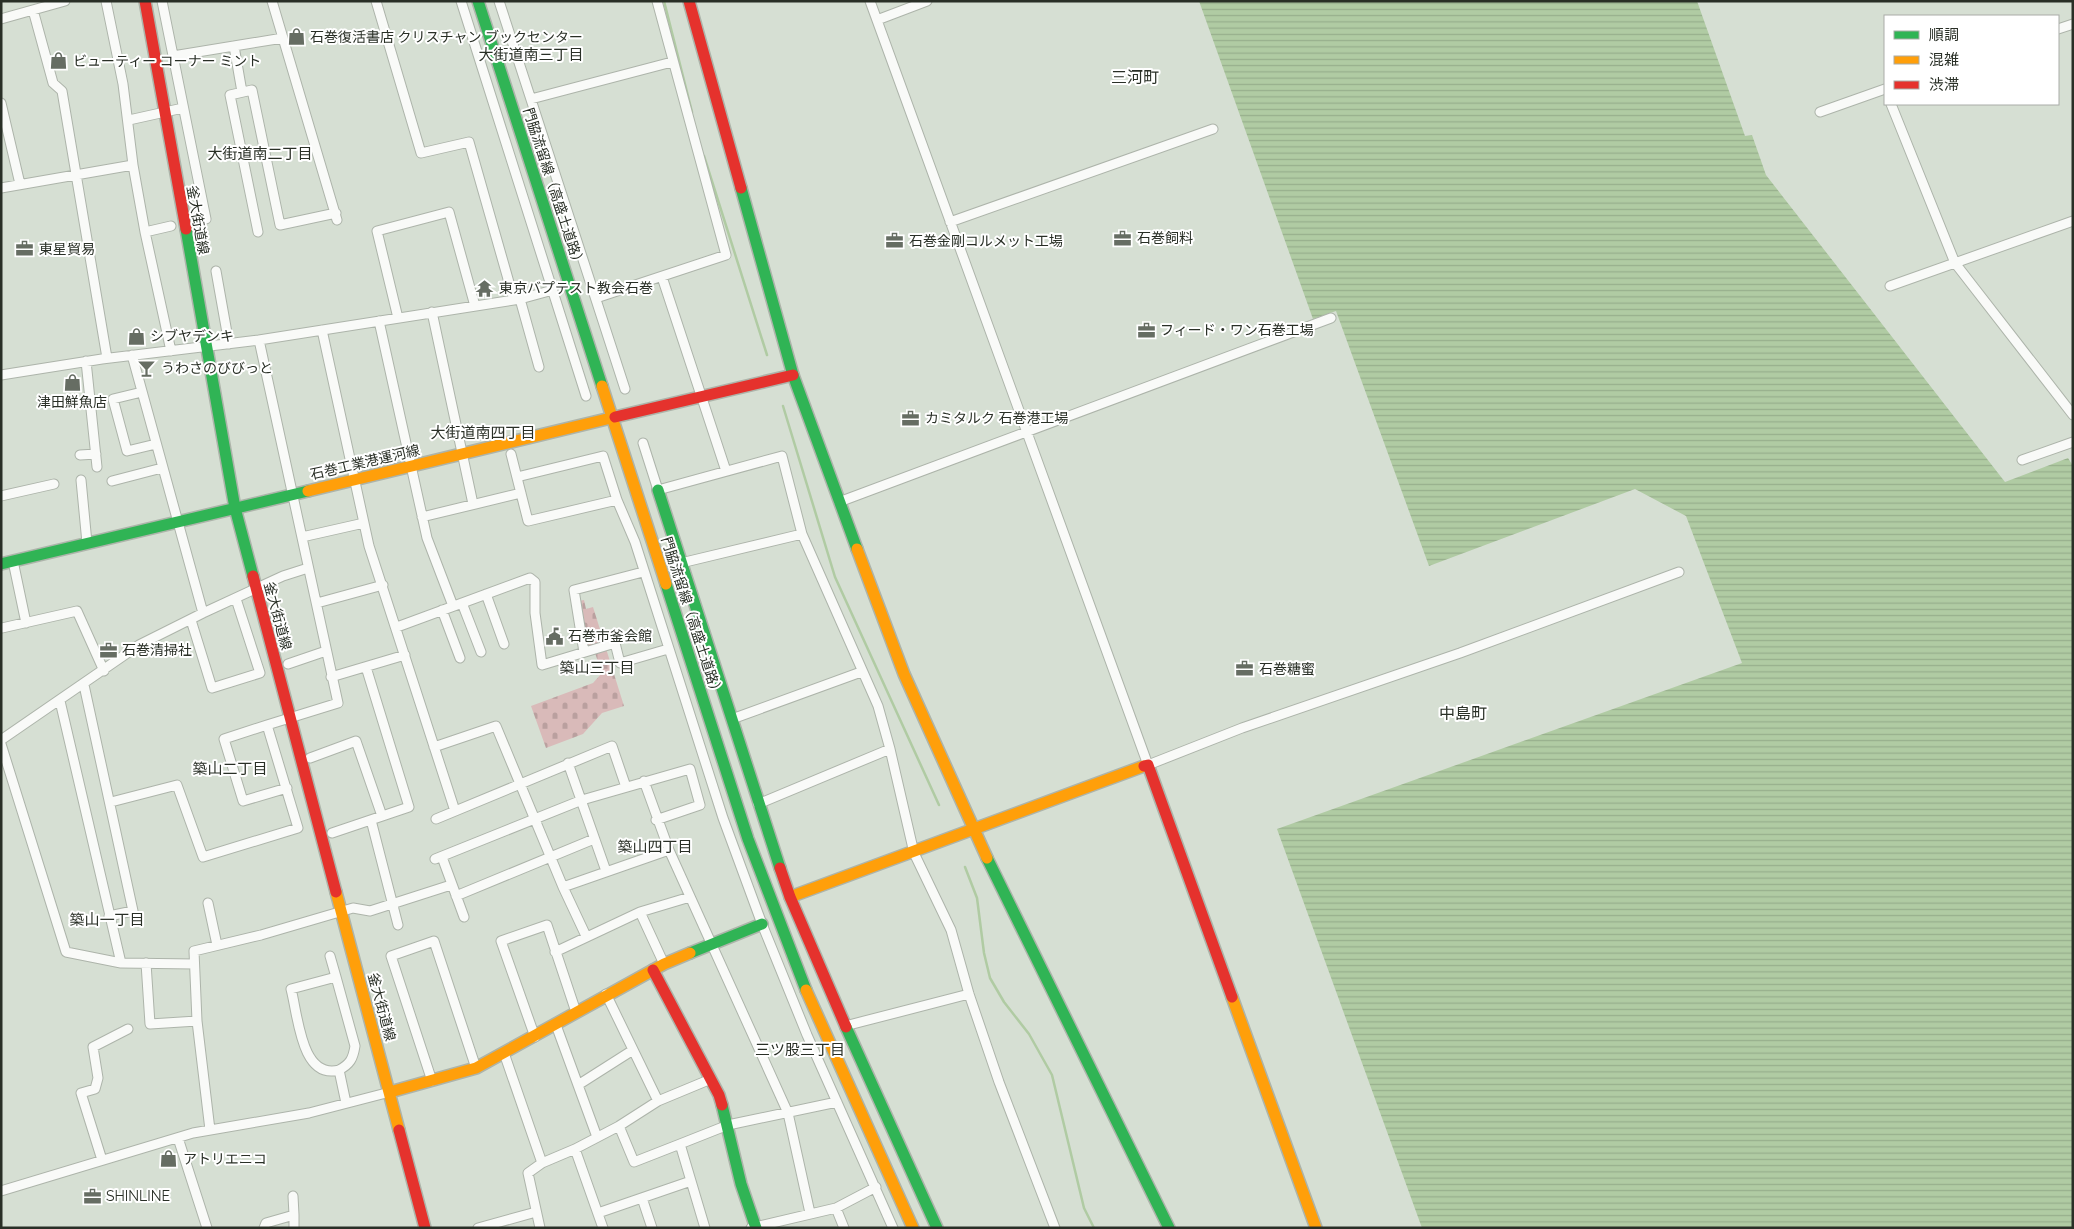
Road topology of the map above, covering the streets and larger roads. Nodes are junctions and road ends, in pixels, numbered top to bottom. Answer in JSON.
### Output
{"nodes":[{"id":1,"x":65,"y":1,"type":"edge"},
{"id":2,"x":106,"y":1,"type":"edge"},
{"id":3,"x":145,"y":1,"type":"edge"},
{"id":4,"x":162,"y":1,"type":"edge"},
{"id":5,"x":272,"y":1,"type":"edge"},
{"id":6,"x":376,"y":1,"type":"edge"},
{"id":7,"x":461,"y":1,"type":"edge"},
{"id":8,"x":478,"y":1,"type":"edge"},
{"id":9,"x":499,"y":1,"type":"edge"},
{"id":10,"x":657,"y":1,"type":"edge"},
{"id":11,"x":689,"y":1,"type":"edge"},
{"id":12,"x":870,"y":1,"type":"edge"},
{"id":13,"x":927,"y":1,"type":"edge"},
{"id":14,"x":33,"y":10,"type":"junction"},
{"id":15,"x":1,"y":19,"type":"edge"},
{"id":16,"x":877,"y":20,"type":"junction"},
{"id":17,"x":2073,"y":24,"type":"edge"},
{"id":18,"x":2059,"y":29,"type":"edge"},
{"id":19,"x":283,"y":38,"type":"junction"},
{"id":20,"x":234,"y":46,"type":"junction"},
{"id":21,"x":173,"y":56,"type":"junction"},
{"id":22,"x":672,"y":62,"type":"junction"},
{"id":23,"x":1884,"y":89,"type":"edge"},
{"id":24,"x":242,"y":92,"type":"junction"},
{"id":25,"x":532,"y":99,"type":"junction"},
{"id":26,"x":1,"y":103,"type":"edge"},
{"id":27,"x":1891,"y":105,"type":"edge"},
{"id":28,"x":183,"y":108,"type":"junction"},
{"id":29,"x":164,"y":111,"type":"junction"},
{"id":30,"x":1820,"y":112,"type":"dead end"},
{"id":31,"x":128,"y":120,"type":"junction"},
{"id":32,"x":1214,"y":129,"type":"dead end"},
{"id":33,"x":133,"y":165,"type":"junction"},
{"id":34,"x":77,"y":174,"type":"junction"},
{"id":35,"x":20,"y":184,"type":"junction"},
{"id":36,"x":1,"y":188,"type":"edge"},
{"id":37,"x":2073,"y":221,"type":"edge"},
{"id":38,"x":194,"y":222,"type":"dead end"},
{"id":39,"x":950,"y":222,"type":"junction"},
{"id":40,"x":171,"y":226,"type":"dead end"},
{"id":41,"x":145,"y":232,"type":"junction"},
{"id":42,"x":258,"y":232,"type":"dead end"},
{"id":43,"x":1955,"y":263,"type":"junction"},
{"id":44,"x":216,"y":271,"type":"dead end"},
{"id":45,"x":662,"y":277,"type":"junction"},
{"id":46,"x":1890,"y":286,"type":"dead end"},
{"id":47,"x":553,"y":290,"type":"junction"},
{"id":48,"x":596,"y":298,"type":"junction"},
{"id":49,"x":517,"y":299,"type":"junction"},
{"id":50,"x":475,"y":306,"type":"junction"},
{"id":51,"x":432,"y":312,"type":"junction"},
{"id":52,"x":398,"y":318,"type":"junction"},
{"id":53,"x":1331,"y":318,"type":"dead end"},
{"id":54,"x":379,"y":320,"type":"junction"},
{"id":55,"x":322,"y":330,"type":"junction"},
{"id":56,"x":259,"y":340,"type":"junction"},
{"id":57,"x":229,"y":344,"type":"junction"},
{"id":58,"x":205,"y":347,"type":"junction"},
{"id":59,"x":171,"y":351,"type":"junction"},
{"id":60,"x":132,"y":356,"type":"junction"},
{"id":61,"x":107,"y":358,"type":"junction"},
{"id":62,"x":86,"y":361,"type":"junction"},
{"id":63,"x":539,"y":368,"type":"dead end"},
{"id":64,"x":1,"y":375,"type":"edge"},
{"id":65,"x":793,"y":375,"type":"junction"},
{"id":66,"x":625,"y":389,"type":"dead end"},
{"id":67,"x":142,"y":392,"type":"junction"},
{"id":68,"x":586,"y":396,"type":"dead end"},
{"id":69,"x":701,"y":397,"type":"junction"},
{"id":70,"x":2073,"y":415,"type":"edge"},
{"id":71,"x":613,"y":419,"type":"junction"},
{"id":72,"x":1027,"y":432,"type":"junction"},
{"id":73,"x":2073,"y":442,"type":"edge"},
{"id":74,"x":643,"y":443,"type":"dead end"},
{"id":75,"x":156,"y":444,"type":"junction"},
{"id":76,"x":96,"y":454,"type":"junction"},
{"id":77,"x":462,"y":454,"type":"junction"},
{"id":78,"x":511,"y":454,"type":"dead end"},
{"id":79,"x":80,"y":455,"type":"dead end"},
{"id":80,"x":2022,"y":460,"type":"dead end"},
{"id":81,"x":411,"y":466,"type":"junction"},
{"id":82,"x":97,"y":467,"type":"dead end"},
{"id":83,"x":162,"y":468,"type":"junction"},
{"id":84,"x":726,"y":471,"type":"junction"},
{"id":85,"x":517,"y":478,"type":"junction"},
{"id":86,"x":81,"y":480,"type":"dead end"},
{"id":87,"x":355,"y":480,"type":"junction"},
{"id":88,"x":112,"y":481,"type":"dead end"},
{"id":89,"x":54,"y":484,"type":"dead end"},
{"id":90,"x":658,"y":490,"type":"junction"},
{"id":91,"x":521,"y":493,"type":"junction"},
{"id":92,"x":293,"y":494,"type":"junction"},
{"id":93,"x":1,"y":496,"type":"edge"},
{"id":94,"x":617,"y":500,"type":"junction"},
{"id":95,"x":839,"y":502,"type":"junction"},
{"id":96,"x":473,"y":504,"type":"junction"},
{"id":97,"x":235,"y":508,"type":"junction"},
{"id":98,"x":422,"y":516,"type":"junction"},
{"id":99,"x":178,"y":522,"type":"junction"},
{"id":100,"x":364,"y":524,"type":"junction"},
{"id":101,"x":802,"y":534,"type":"junction"},
{"id":102,"x":302,"y":537,"type":"junction"},
{"id":103,"x":87,"y":543,"type":"junction"},
{"id":104,"x":7,"y":563,"type":"edge"},
{"id":105,"x":681,"y":563,"type":"junction"},
{"id":106,"x":308,"y":568,"type":"junction"},
{"id":107,"x":643,"y":572,"type":"junction"},
{"id":108,"x":1679,"y":572,"type":"dead end"},
{"id":109,"x":382,"y":585,"type":"junction"},
{"id":110,"x":256,"y":590,"type":"junction"},
{"id":111,"x":486,"y":594,"type":"junction"},
{"id":112,"x":236,"y":598,"type":"junction"},
{"id":113,"x":317,"y":603,"type":"junction"},
{"id":114,"x":462,"y":603,"type":"junction"},
{"id":115,"x":453,"y":606,"type":"junction"},
{"id":116,"x":442,"y":610,"type":"junction"},
{"id":117,"x":203,"y":614,"type":"junction"},
{"id":118,"x":191,"y":620,"type":"junction"},
{"id":119,"x":26,"y":623,"type":"junction"},
{"id":120,"x":2,"y":628,"type":"edge"},
{"id":121,"x":397,"y":628,"type":"junction"},
{"id":122,"x":504,"y":644,"type":"dead end"},
{"id":123,"x":668,"y":649,"type":"junction"},
{"id":124,"x":326,"y":651,"type":"junction"},
{"id":125,"x":481,"y":652,"type":"dead end"},
{"id":126,"x":584,"y":652,"type":"junction"},
{"id":127,"x":405,"y":655,"type":"junction"},
{"id":128,"x":460,"y":658,"type":"dead end"},
{"id":129,"x":288,"y":664,"type":"dead end"},
{"id":130,"x":366,"y":667,"type":"junction"},
{"id":131,"x":104,"y":671,"type":"junction"},
{"id":132,"x":861,"y":672,"type":"junction"},
{"id":133,"x":331,"y":677,"type":"junction"},
{"id":134,"x":84,"y":685,"type":"junction"},
{"id":135,"x":60,"y":701,"type":"junction"},
{"id":136,"x":289,"y":718,"type":"junction"},
{"id":137,"x":732,"y":719,"type":"junction"},
{"id":138,"x":267,"y":725,"type":"junction"},
{"id":139,"x":1,"y":742,"type":"edge"},
{"id":140,"x":434,"y":747,"type":"junction"},
{"id":141,"x":890,"y":749,"type":"junction"},
{"id":142,"x":310,"y":758,"type":"dead end"},
{"id":143,"x":568,"y":763,"type":"junction"},
{"id":144,"x":1148,"y":764,"type":"junction"},
{"id":145,"x":644,"y":781,"type":"junction"},
{"id":146,"x":520,"y":783,"type":"junction"},
{"id":147,"x":626,"y":787,"type":"junction"},
{"id":148,"x":287,"y":788,"type":"junction"},
{"id":149,"x":582,"y":800,"type":"junction"},
{"id":150,"x":111,"y":802,"type":"junction"},
{"id":151,"x":758,"y":804,"type":"junction"},
{"id":152,"x":455,"y":811,"type":"junction"},
{"id":153,"x":382,"y":816,"type":"junction"},
{"id":154,"x":436,"y":819,"type":"dead end"},
{"id":155,"x":536,"y":819,"type":"junction"},
{"id":156,"x":371,"y":820,"type":"junction"},
{"id":157,"x":656,"y":820,"type":"junction"},
{"id":158,"x":972,"y":829,"type":"junction"},
{"id":159,"x":332,"y":833,"type":"dead end"},
{"id":160,"x":594,"y":839,"type":"junction"},
{"id":161,"x":668,"y":850,"type":"junction"},
{"id":162,"x":914,"y":853,"type":"junction"},
{"id":163,"x":551,"y":857,"type":"junction"},
{"id":164,"x":606,"y":871,"type":"junction"},
{"id":165,"x":451,"y":885,"type":"junction"},
{"id":166,"x":563,"y":887,"type":"junction"},
{"id":167,"x":456,"y":896,"type":"junction"},
{"id":168,"x":690,"y":897,"type":"junction"},
{"id":169,"x":790,"y":897,"type":"junction"},
{"id":170,"x":208,"y":903,"type":"dead end"},
{"id":171,"x":393,"y":904,"type":"junction"},
{"id":172,"x":341,"y":911,"type":"junction"},
{"id":173,"x":640,"y":912,"type":"junction"},
{"id":174,"x":109,"y":916,"type":"junction"},
{"id":175,"x":464,"y":917,"type":"dead end"},
{"id":176,"x":762,"y":924,"type":"junction"},
{"id":177,"x":398,"y":925,"type":"dead end"},
{"id":178,"x":586,"y":936,"type":"junction"},
{"id":179,"x":712,"y":944,"type":"junction"},
{"id":180,"x":217,"y":945,"type":"junction"},
{"id":181,"x":555,"y":952,"type":"junction"},
{"id":182,"x":330,"y":956,"type":"dead end"},
{"id":183,"x":121,"y":963,"type":"junction"},
{"id":184,"x":146,"y":963,"type":"junction"},
{"id":185,"x":194,"y":964,"type":"junction"},
{"id":186,"x":664,"y":964,"type":"junction"},
{"id":187,"x":653,"y":970,"type":"junction"},
{"id":188,"x":336,"y":977,"type":"junction"},
{"id":189,"x":606,"y":994,"type":"junction"},
{"id":190,"x":969,"y":994,"type":"junction"},
{"id":191,"x":576,"y":1012,"type":"junction"},
{"id":192,"x":197,"y":1021,"type":"junction"},
{"id":193,"x":556,"y":1025,"type":"junction"},
{"id":194,"x":845,"y":1026,"type":"junction"},
{"id":195,"x":128,"y":1029,"type":"dead end"},
{"id":196,"x":536,"y":1036,"type":"junction"},
{"id":197,"x":633,"y":1050,"type":"junction"},
{"id":198,"x":504,"y":1053,"type":"junction"},
{"id":199,"x":476,"y":1068,"type":"junction"},
{"id":200,"x":339,"y":1070,"type":"junction"},
{"id":201,"x":711,"y":1079,"type":"junction"},
{"id":202,"x":432,"y":1081,"type":"junction"},
{"id":203,"x":578,"y":1085,"type":"junction"},
{"id":204,"x":390,"y":1092,"type":"junction"},
{"id":205,"x":658,"y":1101,"type":"junction"},
{"id":206,"x":837,"y":1102,"type":"junction"},
{"id":207,"x":346,"y":1103,"type":"junction"},
{"id":208,"x":788,"y":1112,"type":"junction"},
{"id":209,"x":728,"y":1125,"type":"junction"},
{"id":210,"x":619,"y":1126,"type":"junction"},
{"id":211,"x":210,"y":1130,"type":"junction"},
{"id":212,"x":178,"y":1138,"type":"junction"},
{"id":213,"x":597,"y":1138,"type":"junction"},
{"id":214,"x":680,"y":1144,"type":"junction"},
{"id":215,"x":575,"y":1149,"type":"junction"},
{"id":216,"x":102,"y":1160,"type":"junction"},
{"id":217,"x":542,"y":1163,"type":"junction"},
{"id":218,"x":691,"y":1181,"type":"junction"},
{"id":219,"x":876,"y":1187,"type":"junction"},
{"id":220,"x":1,"y":1191,"type":"edge"},
{"id":221,"x":293,"y":1196,"type":"dead end"},
{"id":222,"x":642,"y":1198,"type":"junction"},
{"id":223,"x":836,"y":1208,"type":"junction"},
{"id":224,"x":536,"y":1212,"type":"junction"},
{"id":225,"x":598,"y":1213,"type":"junction"},
{"id":226,"x":810,"y":1213,"type":"junction"},
{"id":227,"x":294,"y":1215,"type":"junction"},
{"id":228,"x":754,"y":1227,"type":"edge"},
{"id":229,"x":207,"y":1228,"type":"edge"},
{"id":230,"x":264,"y":1228,"type":"edge"},
{"id":231,"x":294,"y":1228,"type":"edge"},
{"id":232,"x":425,"y":1228,"type":"edge"},
{"id":233,"x":480,"y":1228,"type":"edge"},
{"id":234,"x":540,"y":1228,"type":"edge"},
{"id":235,"x":603,"y":1228,"type":"edge"},
{"id":236,"x":652,"y":1228,"type":"edge"},
{"id":237,"x":705,"y":1228,"type":"edge"},
{"id":238,"x":844,"y":1228,"type":"edge"},
{"id":239,"x":894,"y":1228,"type":"edge"},
{"id":240,"x":913,"y":1228,"type":"edge"},
{"id":241,"x":937,"y":1228,"type":"edge"},
{"id":242,"x":1054,"y":1228,"type":"edge"},
{"id":243,"x":1169,"y":1228,"type":"edge"},
{"id":244,"x":1316,"y":1228,"type":"edge"}],
"edges":[{"from":1,"to":14,"type":"street"},
{"from":2,"to":31,"type":"street"},
{"from":3,"to":29,"type":"street","name":"釜大街道線"},
{"from":4,"to":21,"type":"street"},
{"from":5,"to":19,"type":"street"},
{"from":6,"to":49,"type":"street"},
{"from":7,"to":47,"type":"street"},
{"from":8,"to":71,"type":"street","name":"門脇流留線（高盛土道路）"},
{"from":9,"to":25,"type":"street"},
{"from":10,"to":22,"type":"street"},
{"from":11,"to":65,"type":"street"},
{"from":12,"to":16,"type":"street"},
{"from":13,"to":16,"type":"street"},
{"from":14,"to":15,"type":"street"},
{"from":14,"to":34,"type":"street"},
{"from":16,"to":39,"type":"street"},
{"from":17,"to":18,"type":"street"},
{"from":19,"to":20,"type":"street"},
{"from":19,"to":24,"type":"street"},
{"from":20,"to":21,"type":"street"},
{"from":20,"to":24,"type":"street"},
{"from":21,"to":28,"type":"street"},
{"from":22,"to":25,"type":"street"},
{"from":22,"to":45,"type":"street"},
{"from":23,"to":30,"type":"street"},
{"from":24,"to":42,"type":"street"},
{"from":25,"to":48,"type":"street"},
{"from":26,"to":35,"type":"street"},
{"from":27,"to":43,"type":"street"},
{"from":28,"to":29,"type":"street"},
{"from":28,"to":38,"type":"street"},
{"from":29,"to":31,"type":"street"},
{"from":29,"to":58,"type":"street","name":"釜大街道線"},
{"from":31,"to":33,"type":"street"},
{"from":32,"to":39,"type":"street"},
{"from":33,"to":34,"type":"street"},
{"from":33,"to":41,"type":"street"},
{"from":34,"to":35,"type":"street"},
{"from":34,"to":61,"type":"street"},
{"from":35,"to":36,"type":"street"},
{"from":37,"to":43,"type":"street"},
{"from":39,"to":72,"type":"street"},
{"from":40,"to":41,"type":"street"},
{"from":41,"to":59,"type":"street"},
{"from":43,"to":46,"type":"street"},
{"from":43,"to":70,"type":"street"},
{"from":44,"to":57,"type":"street"},
{"from":45,"to":48,"type":"street"},
{"from":45,"to":69,"type":"street"},
{"from":47,"to":49,"type":"street"},
{"from":47,"to":68,"type":"street"},
{"from":48,"to":66,"type":"street"},
{"from":49,"to":50,"type":"street"},
{"from":49,"to":63,"type":"street"},
{"from":50,"to":51,"type":"street"},
{"from":50,"to":52,"type":"street"},
{"from":51,"to":52,"type":"street"},
{"from":51,"to":77,"type":"street"},
{"from":52,"to":54,"type":"street"},
{"from":53,"to":72,"type":"street"},
{"from":54,"to":55,"type":"street"},
{"from":54,"to":81,"type":"street"},
{"from":55,"to":56,"type":"street"},
{"from":55,"to":87,"type":"street"},
{"from":56,"to":57,"type":"street"},
{"from":56,"to":92,"type":"street"},
{"from":57,"to":58,"type":"street"},
{"from":58,"to":59,"type":"street"},
{"from":58,"to":97,"type":"street","name":"釜大街道線"},
{"from":59,"to":60,"type":"street"},
{"from":60,"to":61,"type":"street"},
{"from":60,"to":67,"type":"street"},
{"from":61,"to":62,"type":"street"},
{"from":62,"to":64,"type":"street"},
{"from":62,"to":76,"type":"street"},
{"from":65,"to":69,"type":"street","name":"石巻工業港運河線"},
{"from":65,"to":95,"type":"street"},
{"from":67,"to":75,"type":"street"},
{"from":67,"to":75,"type":"street"},
{"from":69,"to":71,"type":"street","name":"石巻工業港運河線"},
{"from":69,"to":84,"type":"street"},
{"from":71,"to":77,"type":"street","name":"石巻工業港運河線"},
{"from":71,"to":240,"type":"street","name":"門脇流留線（高盛土道路）"},
{"from":72,"to":95,"type":"street"},
{"from":72,"to":144,"type":"street"},
{"from":73,"to":80,"type":"street"},
{"from":74,"to":90,"type":"street"},
{"from":75,"to":83,"type":"street"},
{"from":76,"to":79,"type":"street"},
{"from":76,"to":82,"type":"street"},
{"from":77,"to":81,"type":"street","name":"石巻工業港運河線"},
{"from":77,"to":96,"type":"street"},
{"from":78,"to":85,"type":"street"},
{"from":81,"to":87,"type":"street","name":"石巻工業港運河線"},
{"from":81,"to":98,"type":"street"},
{"from":83,"to":88,"type":"street"},
{"from":83,"to":99,"type":"street"},
{"from":84,"to":90,"type":"street"},
{"from":84,"to":101,"type":"street"},
{"from":85,"to":91,"type":"street"},
{"from":85,"to":94,"type":"street"},
{"from":86,"to":103,"type":"street"},
{"from":87,"to":92,"type":"street","name":"石巻工業港運河線"},
{"from":87,"to":100,"type":"street"},
{"from":89,"to":93,"type":"street"},
{"from":90,"to":105,"type":"street"},
{"from":91,"to":94,"type":"street"},
{"from":91,"to":96,"type":"street"},
{"from":92,"to":97,"type":"street","name":"石巻工業港運河線"},
{"from":92,"to":102,"type":"street"},
{"from":94,"to":107,"type":"street"},
{"from":95,"to":158,"type":"street"},
{"from":96,"to":98,"type":"street"},
{"from":97,"to":99,"type":"street","name":"石巻工業港運河線"},
{"from":97,"to":110,"type":"street","name":"釜大街道線"},
{"from":98,"to":115,"type":"street"},
{"from":99,"to":103,"type":"street","name":"石巻工業港運河線"},
{"from":99,"to":117,"type":"street"},
{"from":100,"to":102,"type":"street"},
{"from":100,"to":109,"type":"street"},
{"from":101,"to":105,"type":"street"},
{"from":101,"to":132,"type":"street"},
{"from":102,"to":106,"type":"street"},
{"from":103,"to":104,"type":"street","name":"石巻工業港運河線"},
{"from":104,"to":119,"type":"street"},
{"from":105,"to":137,"type":"street"},
{"from":106,"to":110,"type":"street"},
{"from":106,"to":113,"type":"street"},
{"from":107,"to":123,"type":"street"},
{"from":107,"to":126,"type":"street"},
{"from":108,"to":144,"type":"street"},
{"from":109,"to":113,"type":"street"},
{"from":109,"to":121,"type":"street"},
{"from":110,"to":112,"type":"street"},
{"from":110,"to":136,"type":"street","name":"釜大街道線"},
{"from":111,"to":114,"type":"street"},
{"from":111,"to":122,"type":"street"},
{"from":111,"to":126,"type":"street"},
{"from":112,"to":117,"type":"street"},
{"from":112,"to":118,"type":"street"},
{"from":113,"to":124,"type":"street"},
{"from":114,"to":115,"type":"street"},
{"from":114,"to":125,"type":"street"},
{"from":115,"to":116,"type":"street"},
{"from":116,"to":121,"type":"street"},
{"from":116,"to":128,"type":"street"},
{"from":117,"to":118,"type":"street"},
{"from":118,"to":131,"type":"street"},
{"from":119,"to":120,"type":"street"},
{"from":119,"to":131,"type":"street"},
{"from":121,"to":127,"type":"street"},
{"from":123,"to":126,"type":"street"},
{"from":123,"to":176,"type":"street"},
{"from":124,"to":129,"type":"street"},
{"from":124,"to":133,"type":"street"},
{"from":127,"to":130,"type":"street"},
{"from":127,"to":140,"type":"street"},
{"from":130,"to":133,"type":"street"},
{"from":130,"to":153,"type":"street"},
{"from":131,"to":134,"type":"street"},
{"from":132,"to":137,"type":"street"},
{"from":132,"to":141,"type":"street"},
{"from":133,"to":136,"type":"street"},
{"from":134,"to":135,"type":"street"},
{"from":134,"to":150,"type":"street"},
{"from":135,"to":139,"type":"street"},
{"from":135,"to":174,"type":"street"},
{"from":136,"to":138,"type":"street"},
{"from":136,"to":172,"type":"street","name":"釜大街道線"},
{"from":137,"to":151,"type":"street"},
{"from":138,"to":148,"type":"street"},
{"from":138,"to":148,"type":"street"},
{"from":139,"to":183,"type":"street"},
{"from":140,"to":146,"type":"street"},
{"from":140,"to":152,"type":"street"},
{"from":141,"to":151,"type":"street"},
{"from":141,"to":162,"type":"street"},
{"from":142,"to":153,"type":"street"},
{"from":143,"to":146,"type":"street"},
{"from":143,"to":147,"type":"street"},
{"from":143,"to":149,"type":"street"},
{"from":144,"to":158,"type":"street"},
{"from":144,"to":244,"type":"street"},
{"from":145,"to":147,"type":"street"},
{"from":145,"to":157,"type":"street"},
{"from":145,"to":157,"type":"street"},
{"from":146,"to":152,"type":"street"},
{"from":146,"to":155,"type":"street"},
{"from":147,"to":149,"type":"street"},
{"from":148,"to":150,"type":"street"},
{"from":149,"to":155,"type":"street"},
{"from":149,"to":160,"type":"street"},
{"from":150,"to":174,"type":"street"},
{"from":151,"to":169,"type":"street"},
{"from":152,"to":154,"type":"street"},
{"from":153,"to":156,"type":"street"},
{"from":155,"to":163,"type":"street"},
{"from":155,"to":165,"type":"street"},
{"from":156,"to":159,"type":"street"},
{"from":156,"to":171,"type":"street"},
{"from":157,"to":161,"type":"street"},
{"from":158,"to":162,"type":"street"},
{"from":158,"to":243,"type":"street"},
{"from":160,"to":163,"type":"street"},
{"from":160,"to":164,"type":"street"},
{"from":161,"to":164,"type":"street"},
{"from":161,"to":168,"type":"street"},
{"from":162,"to":169,"type":"street"},
{"from":162,"to":190,"type":"street"},
{"from":163,"to":166,"type":"street"},
{"from":163,"to":167,"type":"street"},
{"from":164,"to":166,"type":"street"},
{"from":165,"to":167,"type":"street"},
{"from":165,"to":171,"type":"street"},
{"from":166,"to":178,"type":"street"},
{"from":167,"to":175,"type":"street"},
{"from":168,"to":173,"type":"street"},
{"from":168,"to":179,"type":"street"},
{"from":169,"to":194,"type":"street"},
{"from":170,"to":180,"type":"street"},
{"from":171,"to":172,"type":"street"},
{"from":171,"to":177,"type":"street"},
{"from":172,"to":180,"type":"street"},
{"from":172,"to":204,"type":"street","name":"釜大街道線"},
{"from":173,"to":178,"type":"street"},
{"from":173,"to":186,"type":"street"},
{"from":174,"to":183,"type":"street"},
{"from":176,"to":179,"type":"street"},
{"from":176,"to":206,"type":"street"},
{"from":178,"to":181,"type":"street"},
{"from":179,"to":186,"type":"street"},
{"from":179,"to":208,"type":"street"},
{"from":180,"to":185,"type":"street"},
{"from":181,"to":191,"type":"street"},
{"from":181,"to":196,"type":"street"},
{"from":182,"to":188,"type":"street"},
{"from":183,"to":184,"type":"street"},
{"from":184,"to":185,"type":"street"},
{"from":184,"to":192,"type":"street"},
{"from":185,"to":192,"type":"street"},
{"from":186,"to":187,"type":"street"},
{"from":187,"to":189,"type":"street"},
{"from":187,"to":201,"type":"street"},
{"from":188,"to":200,"type":"street"},
{"from":188,"to":200,"type":"street"},
{"from":189,"to":191,"type":"street"},
{"from":189,"to":197,"type":"street"},
{"from":190,"to":194,"type":"street"},
{"from":190,"to":242,"type":"street"},
{"from":191,"to":193,"type":"street"},
{"from":192,"to":211,"type":"street"},
{"from":193,"to":196,"type":"street"},
{"from":193,"to":203,"type":"street"},
{"from":194,"to":241,"type":"street"},
{"from":195,"to":216,"type":"street"},
{"from":196,"to":198,"type":"street"},
{"from":197,"to":203,"type":"street"},
{"from":197,"to":205,"type":"street"},
{"from":198,"to":199,"type":"street"},
{"from":198,"to":217,"type":"street"},
{"from":199,"to":202,"type":"street"},
{"from":199,"to":202,"type":"street"},
{"from":200,"to":207,"type":"street"},
{"from":201,"to":205,"type":"street"},
{"from":201,"to":209,"type":"street"},
{"from":202,"to":204,"type":"street"},
{"from":203,"to":213,"type":"street"},
{"from":204,"to":207,"type":"street"},
{"from":204,"to":232,"type":"street","name":"釜大街道線"},
{"from":205,"to":210,"type":"street"},
{"from":206,"to":208,"type":"street"},
{"from":206,"to":219,"type":"street"},
{"from":207,"to":211,"type":"street"},
{"from":208,"to":209,"type":"street"},
{"from":208,"to":226,"type":"street"},
{"from":209,"to":214,"type":"street"},
{"from":209,"to":228,"type":"street"},
{"from":210,"to":213,"type":"street"},
{"from":210,"to":214,"type":"street"},
{"from":211,"to":212,"type":"street"},
{"from":212,"to":216,"type":"street"},
{"from":212,"to":229,"type":"street"},
{"from":213,"to":215,"type":"street"},
{"from":214,"to":218,"type":"street"},
{"from":215,"to":217,"type":"street"},
{"from":215,"to":225,"type":"street"},
{"from":216,"to":220,"type":"street"},
{"from":217,"to":224,"type":"street"},
{"from":218,"to":222,"type":"street"},
{"from":218,"to":237,"type":"street"},
{"from":219,"to":223,"type":"street"},
{"from":219,"to":239,"type":"street"},
{"from":221,"to":227,"type":"street"},
{"from":222,"to":225,"type":"street"},
{"from":222,"to":236,"type":"street"},
{"from":223,"to":226,"type":"street"},
{"from":223,"to":238,"type":"street"},
{"from":224,"to":233,"type":"street"},
{"from":224,"to":234,"type":"street"},
{"from":225,"to":235,"type":"street"},
{"from":226,"to":228,"type":"street"},
{"from":227,"to":230,"type":"street"},
{"from":227,"to":231,"type":"street"}]}
